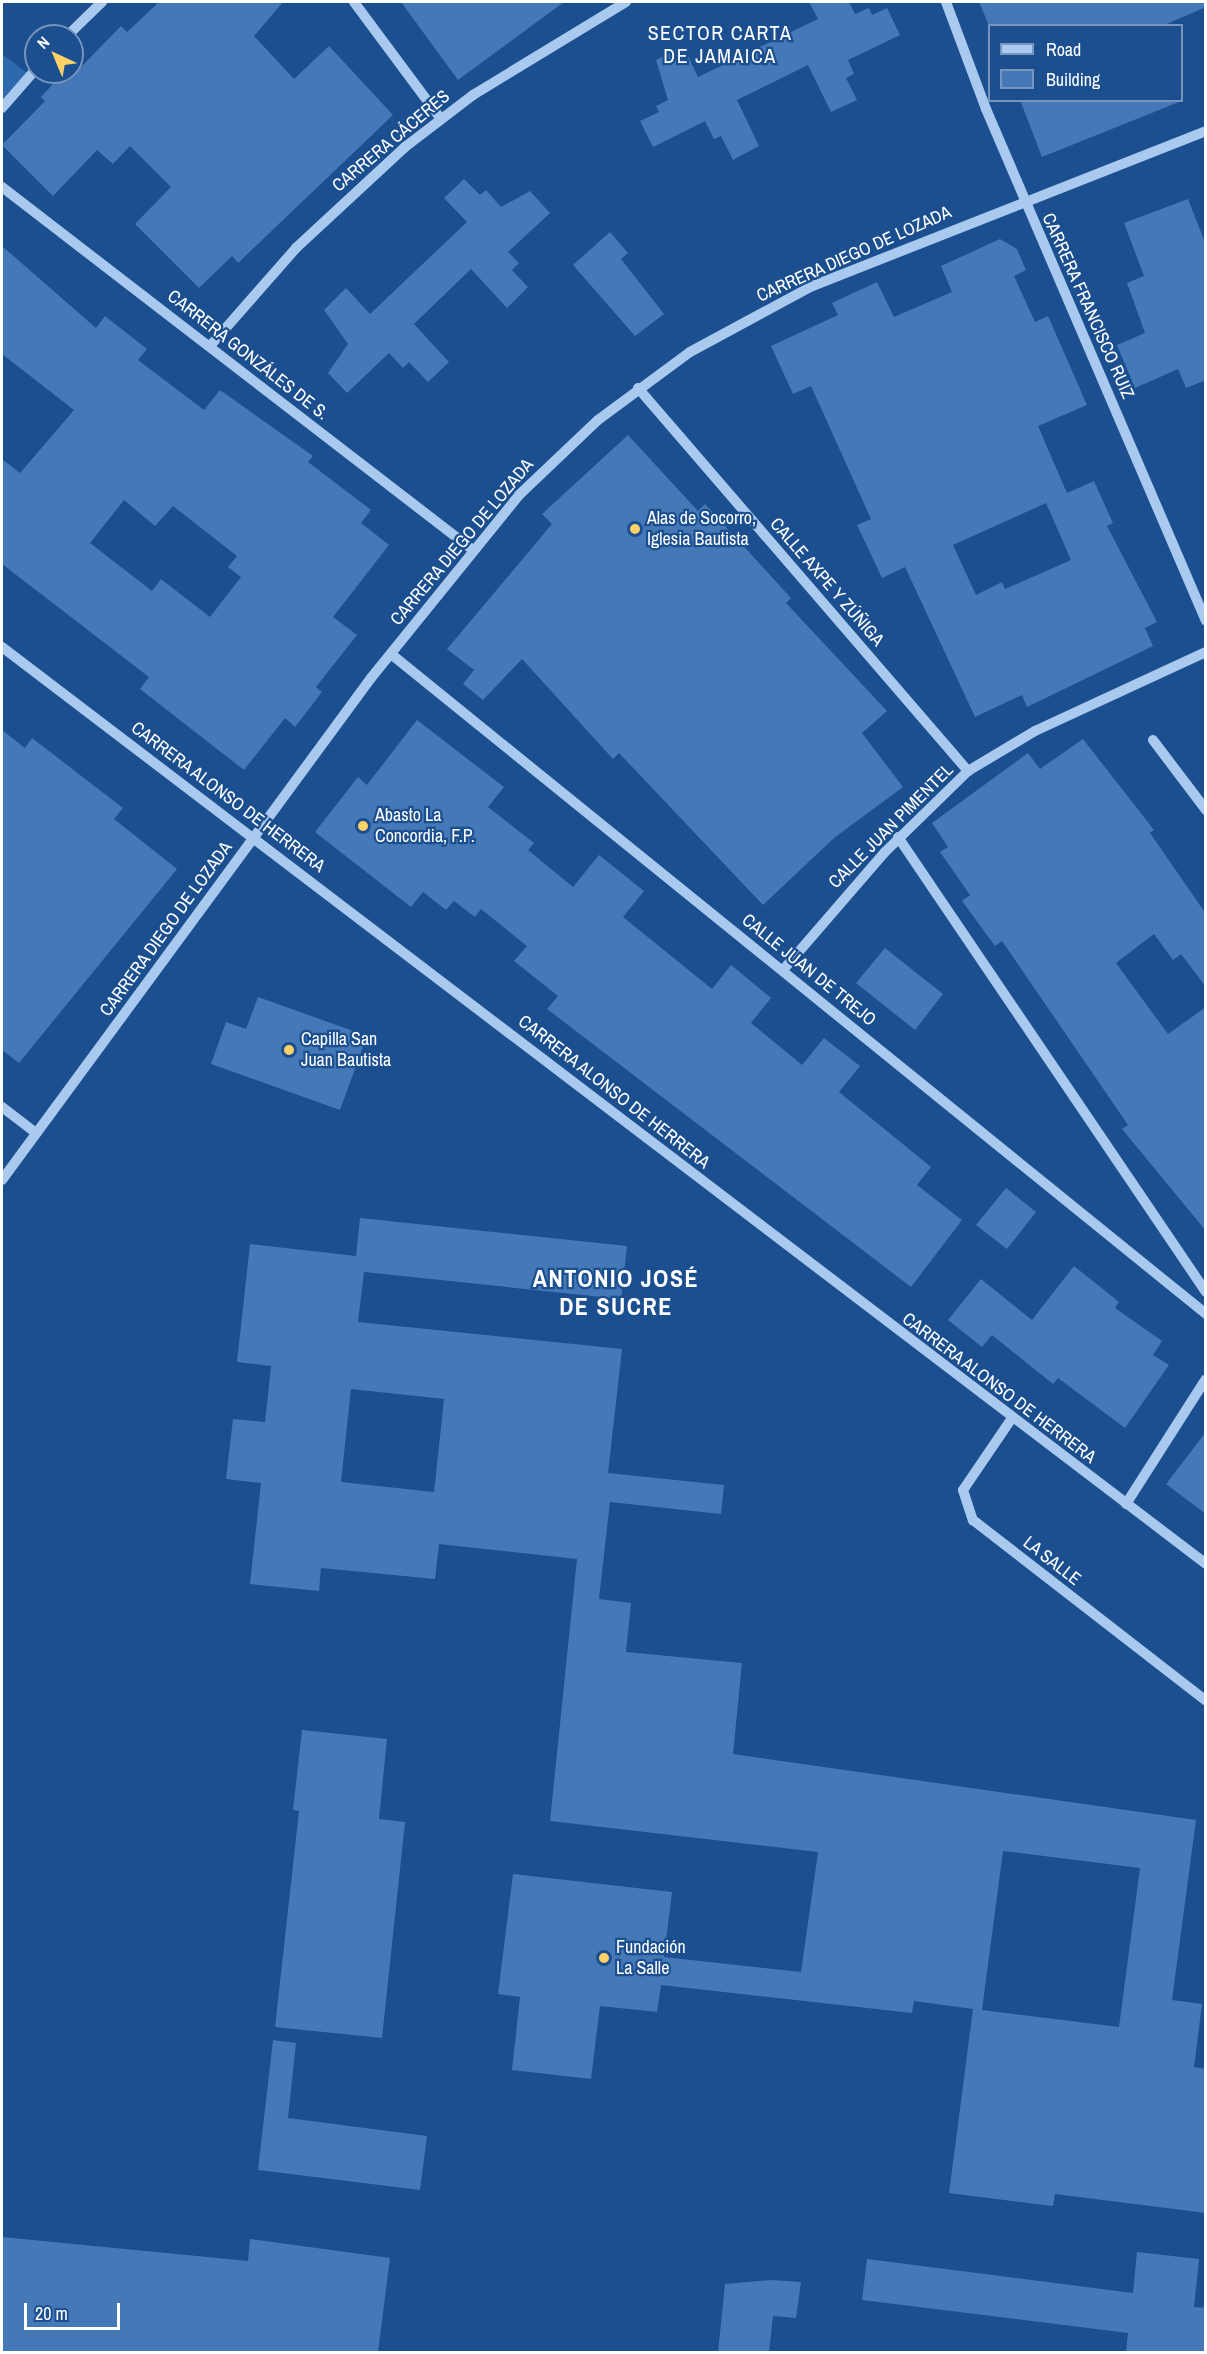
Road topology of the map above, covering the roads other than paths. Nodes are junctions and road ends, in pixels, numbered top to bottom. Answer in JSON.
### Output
{"nodes":[{"id":1,"x":102,"y":2,"type":"edge"},
{"id":2,"x":354,"y":2,"type":"edge"},
{"id":3,"x":626,"y":2,"type":"edge"},
{"id":4,"x":946,"y":2,"type":"edge"},
{"id":5,"x":79,"y":24,"type":"edge"},
{"id":6,"x":24,"y":83,"type":"edge"},
{"id":7,"x":2,"y":108,"type":"edge"},
{"id":8,"x":441,"y":119,"type":"junction"},
{"id":9,"x":1206,"y":131,"type":"edge"},
{"id":10,"x":2,"y":187,"type":"edge"},
{"id":11,"x":1024,"y":200,"type":"junction"},
{"id":12,"x":210,"y":346,"type":"junction"},
{"id":13,"x":638,"y":388,"type":"junction"},
{"id":14,"x":473,"y":550,"type":"junction"},
{"id":15,"x":1206,"y":621,"type":"edge"},
{"id":16,"x":2,"y":647,"type":"edge"},
{"id":17,"x":1206,"y":652,"type":"edge"},
{"id":18,"x":391,"y":654,"type":"junction"},
{"id":19,"x":1153,"y":740,"type":"dead end"},
{"id":20,"x":968,"y":771,"type":"junction"},
{"id":21,"x":1206,"y":810,"type":"edge"},
{"id":22,"x":253,"y":837,"type":"junction"},
{"id":23,"x":898,"y":837,"type":"junction"},
{"id":24,"x":783,"y":970,"type":"junction"},
{"id":25,"x":2,"y":1107,"type":"edge"},
{"id":26,"x":36,"y":1133,"type":"junction"},
{"id":27,"x":2,"y":1180,"type":"edge"},
{"id":28,"x":1206,"y":1292,"type":"edge"},
{"id":29,"x":1206,"y":1314,"type":"edge"},
{"id":30,"x":1206,"y":1379,"type":"edge"},
{"id":31,"x":1012,"y":1418,"type":"junction"},
{"id":32,"x":1126,"y":1504,"type":"junction"},
{"id":33,"x":1206,"y":1564,"type":"edge"},
{"id":34,"x":1206,"y":1701,"type":"edge"}],
"edges":[{"from":1,"to":5,"type":"street"},
{"from":2,"to":8,"type":"street"},
{"from":3,"to":8,"type":"street","name":"CARRERA CÁCERES"},
{"from":4,"to":11,"type":"street","name":"CARRERA FRANCISCO RUIZ"},
{"from":6,"to":7,"type":"street"},
{"from":8,"to":12,"type":"street","name":"CARRERA CÁCERES"},
{"from":9,"to":11,"type":"street","name":"CARRERA DIEGO DE LOZADA"},
{"from":10,"to":12,"type":"street","name":"CARRERA GONZÁLES DE S."},
{"from":11,"to":13,"type":"street","name":"CARRERA DIEGO DE LOZADA"},
{"from":11,"to":15,"type":"street","name":"CARRERA FRANCISCO RUIZ"},
{"from":12,"to":14,"type":"street","name":"CARRERA GONZÁLES DE S."},
{"from":13,"to":14,"type":"street","name":"CARRERA DIEGO DE LOZADA"},
{"from":13,"to":20,"type":"street","name":"CALLE AXPE Y ZÚÑIGA"},
{"from":14,"to":18,"type":"street","name":"CARRERA DIEGO DE LOZADA"},
{"from":16,"to":22,"type":"street","name":"CARRERA ALONSO DE HERRERA"},
{"from":17,"to":20,"type":"street","name":"CALLE JUAN PIMENTEL"},
{"from":18,"to":22,"type":"street","name":"CARRERA DIEGO DE LOZADA"},
{"from":18,"to":24,"type":"street","name":"CALLE JUAN DE TREJO"},
{"from":19,"to":21,"type":"street"},
{"from":20,"to":23,"type":"street","name":"CALLE JUAN PIMENTEL"},
{"from":22,"to":26,"type":"street","name":"CARRERA DIEGO DE LOZADA"},
{"from":22,"to":31,"type":"street","name":"CARRERA ALONSO DE HERRERA"},
{"from":23,"to":24,"type":"street","name":"CALLE JUAN PIMENTEL"},
{"from":23,"to":28,"type":"street"},
{"from":24,"to":29,"type":"street","name":"CALLE JUAN DE TREJO"},
{"from":25,"to":26,"type":"street"},
{"from":26,"to":27,"type":"street","name":"CARRERA DIEGO DE LOZADA"},
{"from":30,"to":32,"type":"street"},
{"from":31,"to":32,"type":"street","name":"CARRERA ALONSO DE HERRERA"},
{"from":31,"to":34,"type":"street","name":"LA SALLE"},
{"from":32,"to":33,"type":"street","name":"CARRERA ALONSO DE HERRERA"}]}
